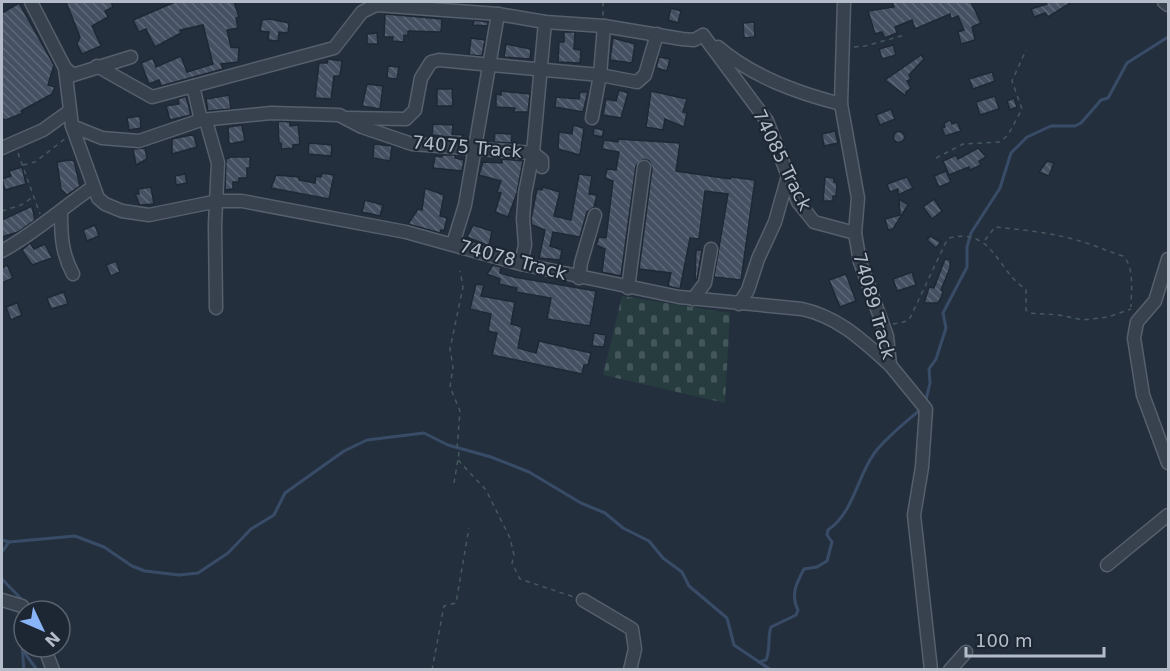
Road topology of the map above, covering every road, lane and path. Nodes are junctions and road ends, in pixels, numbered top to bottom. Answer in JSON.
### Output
{"nodes":[{"id":1,"x":31,"y":2,"type":"edge"},
{"id":2,"x":603,"y":2,"type":"edge"},
{"id":3,"x":844,"y":2,"type":"edge"},
{"id":4,"x":1164,"y":2,"type":"edge"},
{"id":5,"x":1168,"y":5,"type":"edge"},
{"id":6,"x":498,"y":14,"type":"junction"},
{"id":7,"x":545,"y":22,"type":"junction"},
{"id":8,"x":604,"y":26,"type":"junction"},
{"id":9,"x":657,"y":34,"type":"junction"},
{"id":10,"x":905,"y":34,"type":"dead end"},
{"id":11,"x":703,"y":35,"type":"junction"},
{"id":12,"x":841,"y":38,"type":"junction"},
{"id":13,"x":1026,"y":50,"type":"dead end"},
{"id":14,"x":131,"y":57,"type":"dead end"},
{"id":15,"x":97,"y":66,"type":"junction"},
{"id":16,"x":488,"y":66,"type":"junction"},
{"id":17,"x":65,"y":68,"type":"junction"},
{"id":18,"x":542,"y":70,"type":"junction"},
{"id":19,"x":600,"y":75,"type":"junction"},
{"id":20,"x":193,"y":86,"type":"junction"},
{"id":21,"x":841,"y":104,"type":"junction"},
{"id":22,"x":68,"y":112,"type":"junction"},
{"id":23,"x":339,"y":115,"type":"junction"},
{"id":24,"x":592,"y":118,"type":"dead end"},
{"id":25,"x":203,"y":121,"type":"junction"},
{"id":26,"x":73,"y":129,"type":"junction"},
{"id":27,"x":14,"y":144,"type":"junction"},
{"id":28,"x":2,"y":148,"type":"edge"},
{"id":29,"x":476,"y":148,"type":"junction"},
{"id":30,"x":533,"y":153,"type":"junction"},
{"id":31,"x":936,"y":158,"type":"dead end"},
{"id":32,"x":23,"y":165,"type":"junction"},
{"id":33,"x":542,"y":167,"type":"dead end"},
{"id":34,"x":644,"y":167,"type":"dead end"},
{"id":35,"x":788,"y":176,"type":"junction"},
{"id":36,"x":93,"y":187,"type":"junction"},
{"id":37,"x":34,"y":197,"type":"junction"},
{"id":38,"x":218,"y":201,"type":"junction"},
{"id":39,"x":2,"y":211,"type":"edge"},
{"id":40,"x":61,"y":213,"type":"junction"},
{"id":41,"x":595,"y":215,"type":"dead end"},
{"id":42,"x":44,"y":226,"type":"junction"},
{"id":43,"x":855,"y":233,"type":"junction"},
{"id":44,"x":985,"y":241,"type":"junction"},
{"id":45,"x":453,"y":244,"type":"junction"},
{"id":46,"x":711,"y":249,"type":"dead end"},
{"id":47,"x":2,"y":252,"type":"edge"},
{"id":48,"x":1168,"y":259,"type":"edge"},
{"id":49,"x":521,"y":264,"type":"junction"},
{"id":50,"x":460,"y":271,"type":"dead end"},
{"id":51,"x":74,"y":274,"type":"dead end"},
{"id":52,"x":579,"y":278,"type":"junction"},
{"id":53,"x":628,"y":288,"type":"junction"},
{"id":54,"x":693,"y":299,"type":"junction"},
{"id":55,"x":739,"y":304,"type":"junction"},
{"id":56,"x":216,"y":308,"type":"dead end"},
{"id":57,"x":879,"y":317,"type":"junction"},
{"id":58,"x":890,"y":365,"type":"junction"},
{"id":59,"x":457,"y":460,"type":"junction"},
{"id":60,"x":1168,"y":463,"type":"edge"},
{"id":61,"x":453,"y":483,"type":"dead end"},
{"id":62,"x":1168,"y":515,"type":"edge"},
{"id":63,"x":469,"y":528,"type":"dead end"},
{"id":64,"x":1107,"y":565,"type":"dead end"},
{"id":65,"x":583,"y":600,"type":"joint"},
{"id":66,"x":966,"y":652,"type":"dead end"},
{"id":67,"x":432,"y":669,"type":"edge"},
{"id":68,"x":630,"y":669,"type":"edge"},
{"id":69,"x":931,"y":669,"type":"edge"},
{"id":70,"x":950,"y":669,"type":"edge"}],
"edges":[{"from":1,"to":17,"type":"street"},
{"from":2,"to":8,"type":"path"},
{"from":3,"to":12,"type":"street","name":"74089 Track"},
{"from":4,"to":5,"type":"street"},
{"from":6,"to":7,"type":"street"},
{"from":6,"to":16,"type":"street"},
{"from":6,"to":20,"type":"street"},
{"from":7,"to":8,"type":"street"},
{"from":7,"to":18,"type":"street"},
{"from":8,"to":9,"type":"street"},
{"from":8,"to":19,"type":"street"},
{"from":9,"to":11,"type":"street"},
{"from":9,"to":19,"type":"street"},
{"from":10,"to":12,"type":"path"},
{"from":11,"to":21,"type":"street"},
{"from":11,"to":35,"type":"street","name":"74085 Track"},
{"from":12,"to":21,"type":"street","name":"74089 Track"},
{"from":13,"to":31,"type":"path"},
{"from":14,"to":15,"type":"street"},
{"from":15,"to":17,"type":"street"},
{"from":15,"to":20,"type":"street"},
{"from":16,"to":18,"type":"street"},
{"from":16,"to":23,"type":"street"},
{"from":16,"to":29,"type":"street"},
{"from":17,"to":22,"type":"street"},
{"from":18,"to":19,"type":"street"},
{"from":18,"to":30,"type":"street"},
{"from":19,"to":24,"type":"street"},
{"from":20,"to":25,"type":"street"},
{"from":21,"to":43,"type":"street","name":"74089 Track"},
{"from":22,"to":26,"type":"street"},
{"from":22,"to":27,"type":"street"},
{"from":23,"to":25,"type":"street","name":"74075 Track"},
{"from":23,"to":29,"type":"street","name":"74075 Track"},
{"from":25,"to":26,"type":"street","name":"74075 Track"},
{"from":25,"to":38,"type":"street"},
{"from":26,"to":32,"type":"path"},
{"from":26,"to":36,"type":"street"},
{"from":27,"to":28,"type":"street"},
{"from":27,"to":32,"type":"path"},
{"from":29,"to":30,"type":"street","name":"74075 Track"},
{"from":29,"to":45,"type":"street"},
{"from":30,"to":33,"type":"street","name":"74075 Track"},
{"from":30,"to":49,"type":"street"},
{"from":32,"to":37,"type":"path"},
{"from":34,"to":53,"type":"street"},
{"from":35,"to":43,"type":"street","name":"74085 Track"},
{"from":35,"to":55,"type":"street"},
{"from":36,"to":38,"type":"street","name":"74078 Track"},
{"from":36,"to":40,"type":"street"},
{"from":37,"to":39,"type":"path"},
{"from":37,"to":42,"type":"path"},
{"from":38,"to":45,"type":"street","name":"74078 Track"},
{"from":38,"to":56,"type":"street"},
{"from":40,"to":42,"type":"street"},
{"from":40,"to":51,"type":"street"},
{"from":41,"to":52,"type":"street"},
{"from":42,"to":47,"type":"street"},
{"from":43,"to":57,"type":"street","name":"74089 Track"},
{"from":44,"to":44,"type":"path"},
{"from":44,"to":57,"type":"path"},
{"from":45,"to":49,"type":"street","name":"74078 Track"},
{"from":46,"to":54,"type":"street"},
{"from":48,"to":60,"type":"street"},
{"from":49,"to":52,"type":"street","name":"74078 Track"},
{"from":50,"to":59,"type":"path"},
{"from":52,"to":53,"type":"street","name":"74078 Track"},
{"from":53,"to":54,"type":"street","name":"74078 Track"},
{"from":54,"to":55,"type":"street","name":"74078 Track"},
{"from":55,"to":58,"type":"street","name":"74078 Track"},
{"from":57,"to":58,"type":"street","name":"74089 Track"},
{"from":58,"to":69,"type":"street","name":"74089 Track"},
{"from":59,"to":61,"type":"path"},
{"from":59,"to":65,"type":"path"},
{"from":62,"to":64,"type":"street"},
{"from":63,"to":67,"type":"path"},
{"from":65,"to":68,"type":"street"},
{"from":66,"to":70,"type":"street"}]}
